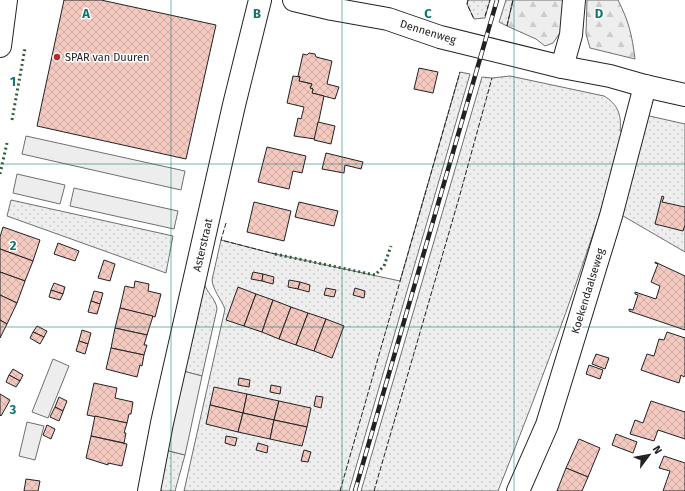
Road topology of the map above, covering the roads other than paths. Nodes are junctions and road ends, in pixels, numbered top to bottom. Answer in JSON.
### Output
{"nodes":[{"id":1,"x":6,"y":0,"type":"edge"},
{"id":2,"x":260,"y":0,"type":"edge"},
{"id":3,"x":574,"y":0,"type":"edge"},
{"id":4,"x":299,"y":1,"type":"edge"},
{"id":5,"x":0,"y":46,"type":"edge"},
{"id":6,"x":562,"y":67,"type":"junction"},
{"id":7,"x":645,"y":86,"type":"junction"},
{"id":8,"x":685,"y":95,"type":"edge"},
{"id":9,"x":149,"y":491,"type":"edge"},
{"id":10,"x":518,"y":491,"type":"edge"}],
"edges":[{"from":1,"to":5,"type":"street"},
{"from":2,"to":9,"type":"street","name":"Asterstraat"},
{"from":3,"to":6,"type":"street"},
{"from":4,"to":6,"type":"street","name":"Dennenweg"},
{"from":6,"to":7,"type":"street","name":"Dennenweg"},
{"from":7,"to":8,"type":"street","name":"Dennenweg"},
{"from":7,"to":10,"type":"street","name":"Koekendaalseweg"}]}
